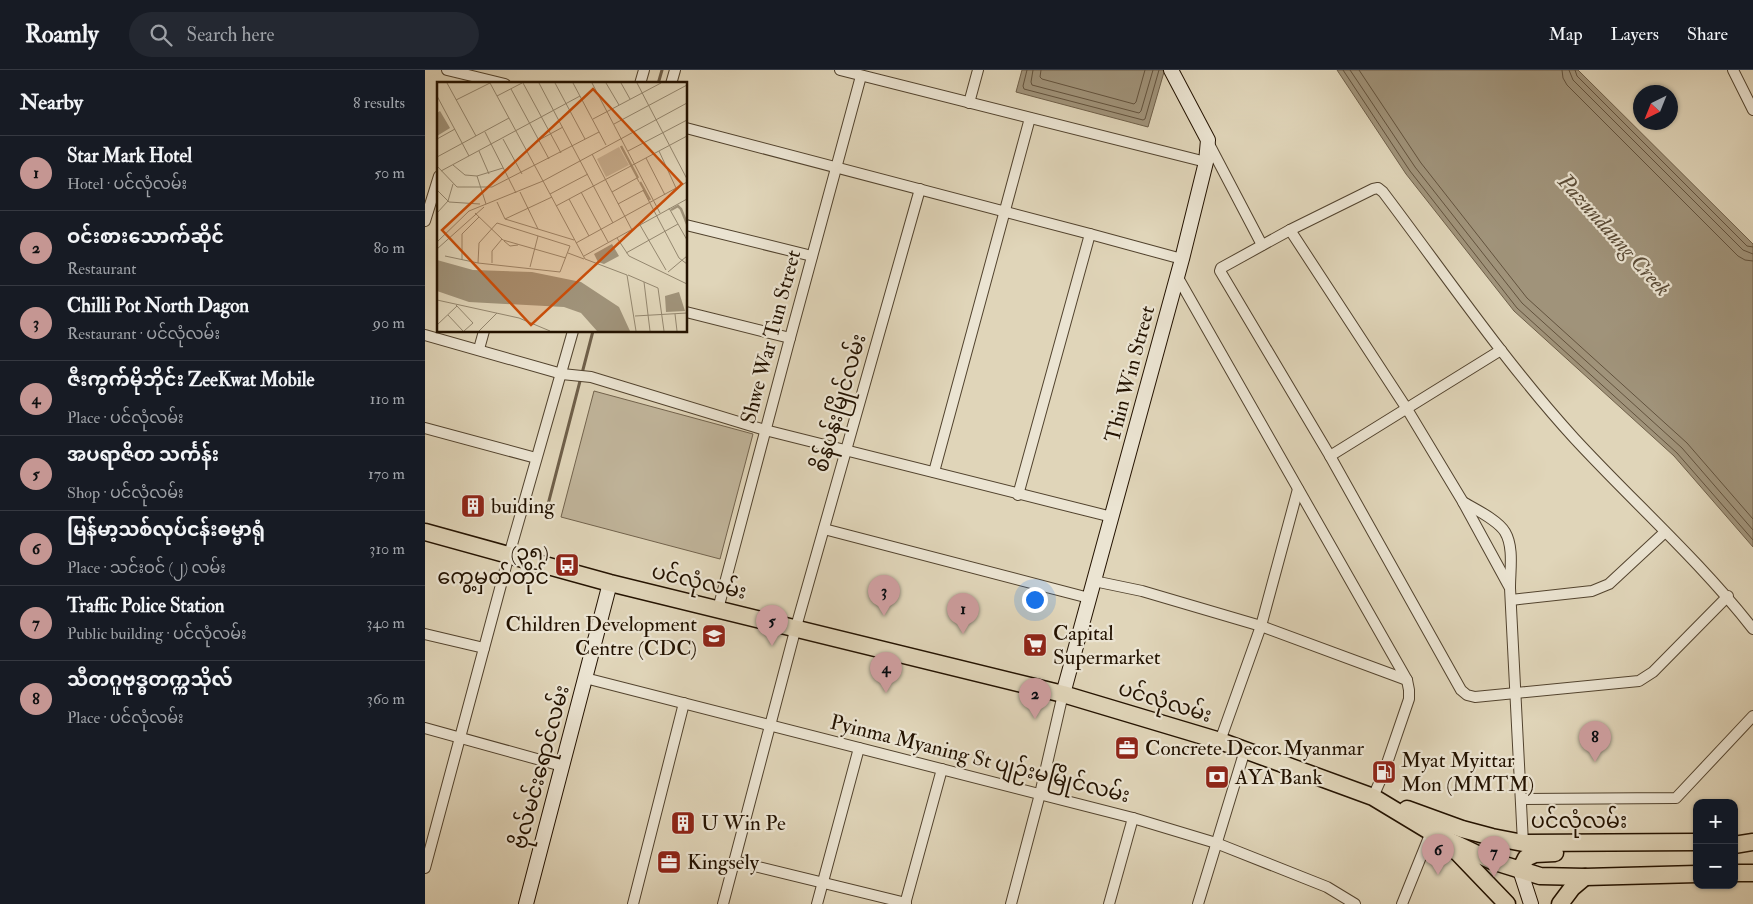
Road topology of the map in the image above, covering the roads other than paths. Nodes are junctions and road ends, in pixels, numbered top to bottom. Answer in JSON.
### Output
{"nodes":[{"id":1,"x":447,"y":70,"type":"edge"},
{"id":2,"x":840,"y":70,"type":"edge"},
{"id":3,"x":978,"y":70,"type":"edge"},
{"id":4,"x":1171,"y":70,"type":"edge"},
{"id":5,"x":1733,"y":70,"type":"edge"},
{"id":6,"x":861,"y":76,"type":"junction"},
{"id":7,"x":468,"y":80,"type":"edge"},
{"id":8,"x":486,"y":82,"type":"edge"},
{"id":9,"x":969,"y":103,"type":"junction"},
{"id":10,"x":1753,"y":110,"type":"edge"},
{"id":11,"x":1030,"y":118,"type":"junction"},
{"id":12,"x":687,"y":128,"type":"edge"},
{"id":13,"x":1208,"y":140,"type":"junction"},
{"id":14,"x":1206,"y":162,"type":"junction"},
{"id":15,"x":836,"y":167,"type":"junction"},
{"id":16,"x":437,"y":182,"type":"edge"},
{"id":17,"x":920,"y":189,"type":"junction"},
{"id":18,"x":1005,"y":211,"type":"junction"},
{"id":19,"x":425,"y":221,"type":"edge"},
{"id":20,"x":687,"y":225,"type":"edge"},
{"id":21,"x":1290,"y":230,"type":"junction"},
{"id":22,"x":1090,"y":234,"type":"junction"},
{"id":23,"x":1262,"y":245,"type":"junction"},
{"id":24,"x":812,"y":256,"type":"junction"},
{"id":25,"x":1182,"y":260,"type":"junction"},
{"id":26,"x":1177,"y":276,"type":"junction"},
{"id":27,"x":687,"y":312,"type":"edge"},
{"id":28,"x":484,"y":332,"type":"edge"},
{"id":29,"x":573,"y":332,"type":"edge"},
{"id":30,"x":425,"y":335,"type":"edge"},
{"id":31,"x":790,"y":338,"type":"junction"},
{"id":32,"x":479,"y":349,"type":"junction"},
{"id":33,"x":1501,"y":350,"type":"junction"},
{"id":34,"x":562,"y":374,"type":"junction"},
{"id":35,"x":1407,"y":409,"type":"junction"},
{"id":36,"x":425,"y":428,"type":"edge"},
{"id":37,"x":765,"y":430,"type":"junction"},
{"id":38,"x":846,"y":449,"type":"junction"},
{"id":39,"x":1330,"y":456,"type":"junction"},
{"id":40,"x":536,"y":458,"type":"junction"},
{"id":41,"x":934,"y":472,"type":"junction"},
{"id":42,"x":1298,"y":490,"type":"junction"},
{"id":43,"x":1018,"y":495,"type":"junction"},
{"id":44,"x":1463,"y":502,"type":"junction"},
{"id":45,"x":1112,"y":518,"type":"junction"},
{"id":46,"x":824,"y":529,"type":"junction"},
{"id":47,"x":425,"y":532,"type":"edge"},
{"id":48,"x":1665,"y":532,"type":"junction"},
{"id":49,"x":509,"y":556,"type":"junction"},
{"id":50,"x":1093,"y":580,"type":"junction"},
{"id":51,"x":610,"y":583,"type":"junction"},
{"id":52,"x":1510,"y":588,"type":"junction"},
{"id":53,"x":1728,"y":596,"type":"junction"},
{"id":54,"x":1089,"y":598,"type":"junction"},
{"id":55,"x":1511,"y":600,"type":"junction"},
{"id":56,"x":719,"y":609,"type":"junction"},
{"id":57,"x":1261,"y":626,"type":"junction"},
{"id":58,"x":796,"y":628,"type":"junction"},
{"id":59,"x":1753,"y":629,"type":"edge"},
{"id":60,"x":425,"y":634,"type":"edge"},
{"id":61,"x":484,"y":648,"type":"junction"},
{"id":62,"x":585,"y":678,"type":"junction"},
{"id":63,"x":1407,"y":680,"type":"junction"},
{"id":64,"x":1516,"y":693,"type":"junction"},
{"id":65,"x":1063,"y":694,"type":"junction"},
{"id":66,"x":684,"y":703,"type":"junction"},
{"id":67,"x":1753,"y":716,"type":"edge"},
{"id":68,"x":770,"y":725,"type":"junction"},
{"id":69,"x":425,"y":728,"type":"edge"},
{"id":70,"x":460,"y":738,"type":"junction"},
{"id":71,"x":1220,"y":742,"type":"junction"},
{"id":72,"x":859,"y":748,"type":"junction"},
{"id":73,"x":1245,"y":750,"type":"junction"},
{"id":74,"x":562,"y":766,"type":"junction"},
{"id":75,"x":942,"y":769,"type":"junction"},
{"id":76,"x":1040,"y":794,"type":"junction"},
{"id":77,"x":1373,"y":797,"type":"junction"},
{"id":78,"x":1521,"y":799,"type":"junction"},
{"id":79,"x":1133,"y":818,"type":"junction"},
{"id":80,"x":1462,"y":829,"type":"junction"},
{"id":81,"x":1431,"y":832,"type":"junction"},
{"id":82,"x":1693,"y":842,"type":"edge"},
{"id":83,"x":1753,"y":842,"type":"edge"},
{"id":84,"x":1216,"y":843,"type":"junction"},
{"id":85,"x":1523,"y":843,"type":"junction"},
{"id":86,"x":1738,"y":843,"type":"edge"},
{"id":87,"x":1693,"y":851,"type":"edge"},
{"id":88,"x":734,"y":861,"type":"junction"},
{"id":89,"x":425,"y":868,"type":"edge"},
{"id":90,"x":1520,"y":870,"type":"junction"},
{"id":91,"x":1738,"y":873,"type":"edge"},
{"id":92,"x":1753,"y":873,"type":"edge"},
{"id":93,"x":1693,"y":874,"type":"edge"},
{"id":94,"x":1585,"y":877,"type":"junction"},
{"id":95,"x":823,"y":884,"type":"junction"},
{"id":96,"x":525,"y":904,"type":"edge"},
{"id":97,"x":633,"y":904,"type":"edge"},
{"id":98,"x":723,"y":904,"type":"edge"},
{"id":99,"x":817,"y":904,"type":"edge"},
{"id":100,"x":906,"y":904,"type":"edge"},
{"id":101,"x":1011,"y":904,"type":"edge"},
{"id":102,"x":1109,"y":904,"type":"edge"},
{"id":103,"x":1198,"y":904,"type":"edge"},
{"id":104,"x":1355,"y":904,"type":"edge"},
{"id":105,"x":1402,"y":904,"type":"edge"},
{"id":106,"x":1507,"y":904,"type":"edge"},
{"id":107,"x":1531,"y":904,"type":"edge"},
{"id":108,"x":1560,"y":904,"type":"edge"}],
"edges":[{"from":1,"to":7,"type":"street"},
{"from":2,"to":6,"type":"street"},
{"from":3,"to":9,"type":"street"},
{"from":4,"to":13,"type":"main road"},
{"from":5,"to":10,"type":"street"},
{"from":6,"to":9,"type":"street"},
{"from":6,"to":15,"type":"street","name":"Shwe War Tun Street"},
{"from":7,"to":8,"type":"street"},
{"from":9,"to":11,"type":"street"},
{"from":11,"to":14,"type":"street"},
{"from":11,"to":18,"type":"street"},
{"from":12,"to":15,"type":"street"},
{"from":13,"to":14,"type":"main road","name":"Thin Win Street"},
{"from":13,"to":23,"type":"street"},
{"from":14,"to":25,"type":"main road","name":"Thin Win Street"},
{"from":15,"to":17,"type":"street"},
{"from":15,"to":24,"type":"street","name":"Shwe War Tun Street"},
{"from":16,"to":19,"type":"street"},
{"from":17,"to":18,"type":"street"},
{"from":17,"to":38,"type":"street","name":"စိန်ပန်းမြိုင်လမ်း"},
{"from":18,"to":22,"type":"street"},
{"from":18,"to":41,"type":"street"},
{"from":20,"to":24,"type":"street"},
{"from":21,"to":23,"type":"street"},
{"from":21,"to":33,"type":"street"},
{"from":21,"to":35,"type":"street"},
{"from":22,"to":25,"type":"street"},
{"from":22,"to":43,"type":"street"},
{"from":23,"to":39,"type":"street"},
{"from":24,"to":31,"type":"street","name":"Shwe War Tun Street"},
{"from":25,"to":26,"type":"main road","name":"Thin Win Street"},
{"from":26,"to":42,"type":"street"},
{"from":26,"to":45,"type":"main road","name":"Thin Win Street"},
{"from":27,"to":31,"type":"street"},
{"from":28,"to":32,"type":"street"},
{"from":29,"to":34,"type":"street"},
{"from":30,"to":32,"type":"street"},
{"from":31,"to":37,"type":"street","name":"Shwe War Tun Street"},
{"from":32,"to":34,"type":"street"},
{"from":33,"to":35,"type":"street"},
{"from":33,"to":48,"type":"street"},
{"from":34,"to":37,"type":"street"},
{"from":34,"to":40,"type":"street"},
{"from":35,"to":39,"type":"street"},
{"from":35,"to":44,"type":"street"},
{"from":36,"to":40,"type":"street"},
{"from":37,"to":38,"type":"street"},
{"from":37,"to":56,"type":"street","name":"Shwe War Tun Street"},
{"from":38,"to":41,"type":"street"},
{"from":38,"to":46,"type":"street","name":"စိန်ပန်းမြိုင်လမ်း"},
{"from":39,"to":64,"type":"street"},
{"from":40,"to":49,"type":"street"},
{"from":41,"to":43,"type":"street"},
{"from":42,"to":57,"type":"street"},
{"from":42,"to":63,"type":"street"},
{"from":43,"to":45,"type":"street"},
{"from":44,"to":52,"type":"street"},
{"from":44,"to":52,"type":"street"},
{"from":45,"to":50,"type":"main road","name":"Thin Win Street"},
{"from":46,"to":54,"type":"street"},
{"from":46,"to":58,"type":"street","name":"စိန်ပန်းမြိုင်လမ်း"},
{"from":47,"to":49,"type":"main road","name":"ပင်လုံလမ်း"},
{"from":48,"to":53,"type":"street"},
{"from":48,"to":55,"type":"street"},
{"from":49,"to":51,"type":"main road","name":"ပင်လုံလမ်း"},
{"from":49,"to":61,"type":"street"},
{"from":50,"to":54,"type":"main road","name":"Thin Win Street"},
{"from":50,"to":57,"type":"street"},
{"from":51,"to":56,"type":"main road","name":"ပင်လုံလမ်း"},
{"from":51,"to":62,"type":"main road","name":"ဗိုလ်မင်းရောင်လမ်း"},
{"from":52,"to":55,"type":"street"},
{"from":53,"to":59,"type":"street"},
{"from":53,"to":64,"type":"street"},
{"from":54,"to":65,"type":"main road","name":"Thin Win Street"},
{"from":55,"to":64,"type":"street"},
{"from":56,"to":58,"type":"main road","name":"ပင်လုံလမ်း"},
{"from":57,"to":63,"type":"street"},
{"from":57,"to":71,"type":"street"},
{"from":58,"to":65,"type":"main road","name":"ပင်လုံလမ်း"},
{"from":58,"to":68,"type":"street","name":"စိန်ပန်းမြိုင်လမ်း"},
{"from":60,"to":61,"type":"street"},
{"from":61,"to":70,"type":"street"},
{"from":62,"to":66,"type":"street","name":"Pyinma Myaning St ပျဉ်းမမြိုင်လမ်း"},
{"from":62,"to":74,"type":"main road","name":"ဗိုလ်မင်းရောင်လမ်း"},
{"from":63,"to":77,"type":"street"},
{"from":64,"to":78,"type":"street"},
{"from":65,"to":71,"type":"main road","name":"ပင်လုံလမ်း"},
{"from":65,"to":76,"type":"street"},
{"from":66,"to":68,"type":"street","name":"Pyinma Myaning St ပျဉ်းမမြိုင်လမ်း"},
{"from":66,"to":97,"type":"street"},
{"from":67,"to":78,"type":"street"},
{"from":68,"to":72,"type":"street","name":"Pyinma Myaning St ပျဉ်းမမြိုင်လမ်း"},
{"from":68,"to":88,"type":"street","name":"စိန်ပန်းမြိုင်လမ်း"},
{"from":69,"to":70,"type":"street"},
{"from":70,"to":74,"type":"street"},
{"from":70,"to":89,"type":"street"},
{"from":71,"to":73,"type":"main road","name":"ပင်လုံလမ်း"},
{"from":72,"to":75,"type":"street","name":"Pyinma Myaning St ပျဉ်းမမြိုင်လမ်း"},
{"from":72,"to":95,"type":"street"},
{"from":73,"to":77,"type":"main road","name":"ပင်လုံလမ်း"},
{"from":73,"to":84,"type":"street"},
{"from":74,"to":96,"type":"main road","name":"ဗိုလ်မင်းရောင်လမ်း"},
{"from":75,"to":76,"type":"street","name":"Pyinma Myaning St ပျဉ်းမမြိုင်လမ်း"},
{"from":75,"to":100,"type":"street"},
{"from":76,"to":79,"type":"street","name":"Pyinma Myaning St ပျဉ်းမမြိုင်လမ်း"},
{"from":76,"to":101,"type":"street"},
{"from":77,"to":80,"type":"main road"},
{"from":77,"to":81,"type":"main road","name":"ပင်လုံလမ်း"},
{"from":78,"to":85,"type":"street"},
{"from":79,"to":84,"type":"street","name":"Pyinma Myaning St ပျဉ်းမမြိုင်လမ်း"},
{"from":79,"to":102,"type":"street"},
{"from":80,"to":85,"type":"main road","name":"ပင်လုံလမ်း"},
{"from":80,"to":90,"type":"main road"},
{"from":81,"to":90,"type":"main road","name":"ပင်လုံလမ်း"},
{"from":81,"to":105,"type":"street"},
{"from":81,"to":106,"type":"main road"},
{"from":82,"to":85,"type":"main road","name":"ပင်လုံလမ်း"},
{"from":83,"to":86,"type":"main road"},
{"from":84,"to":103,"type":"street"},
{"from":84,"to":104,"type":"street","name":"Pyinma Myaning St ပျဉ်းမမြိုင်လမ်း"},
{"from":87,"to":90,"type":"main road"},
{"from":88,"to":95,"type":"street"},
{"from":88,"to":98,"type":"street","name":"စိန်ပန်းမြိုင်လမ်း"},
{"from":90,"to":94,"type":"main road","name":"ပင်လုံလမ်း"},
{"from":90,"to":107,"type":"main road"},
{"from":91,"to":92,"type":"main road"},
{"from":93,"to":94,"type":"main road","name":"ပင်လုံလမ်း"},
{"from":94,"to":108,"type":"main road"},
{"from":95,"to":99,"type":"street"},
{"from":95,"to":100,"type":"street"}]}
